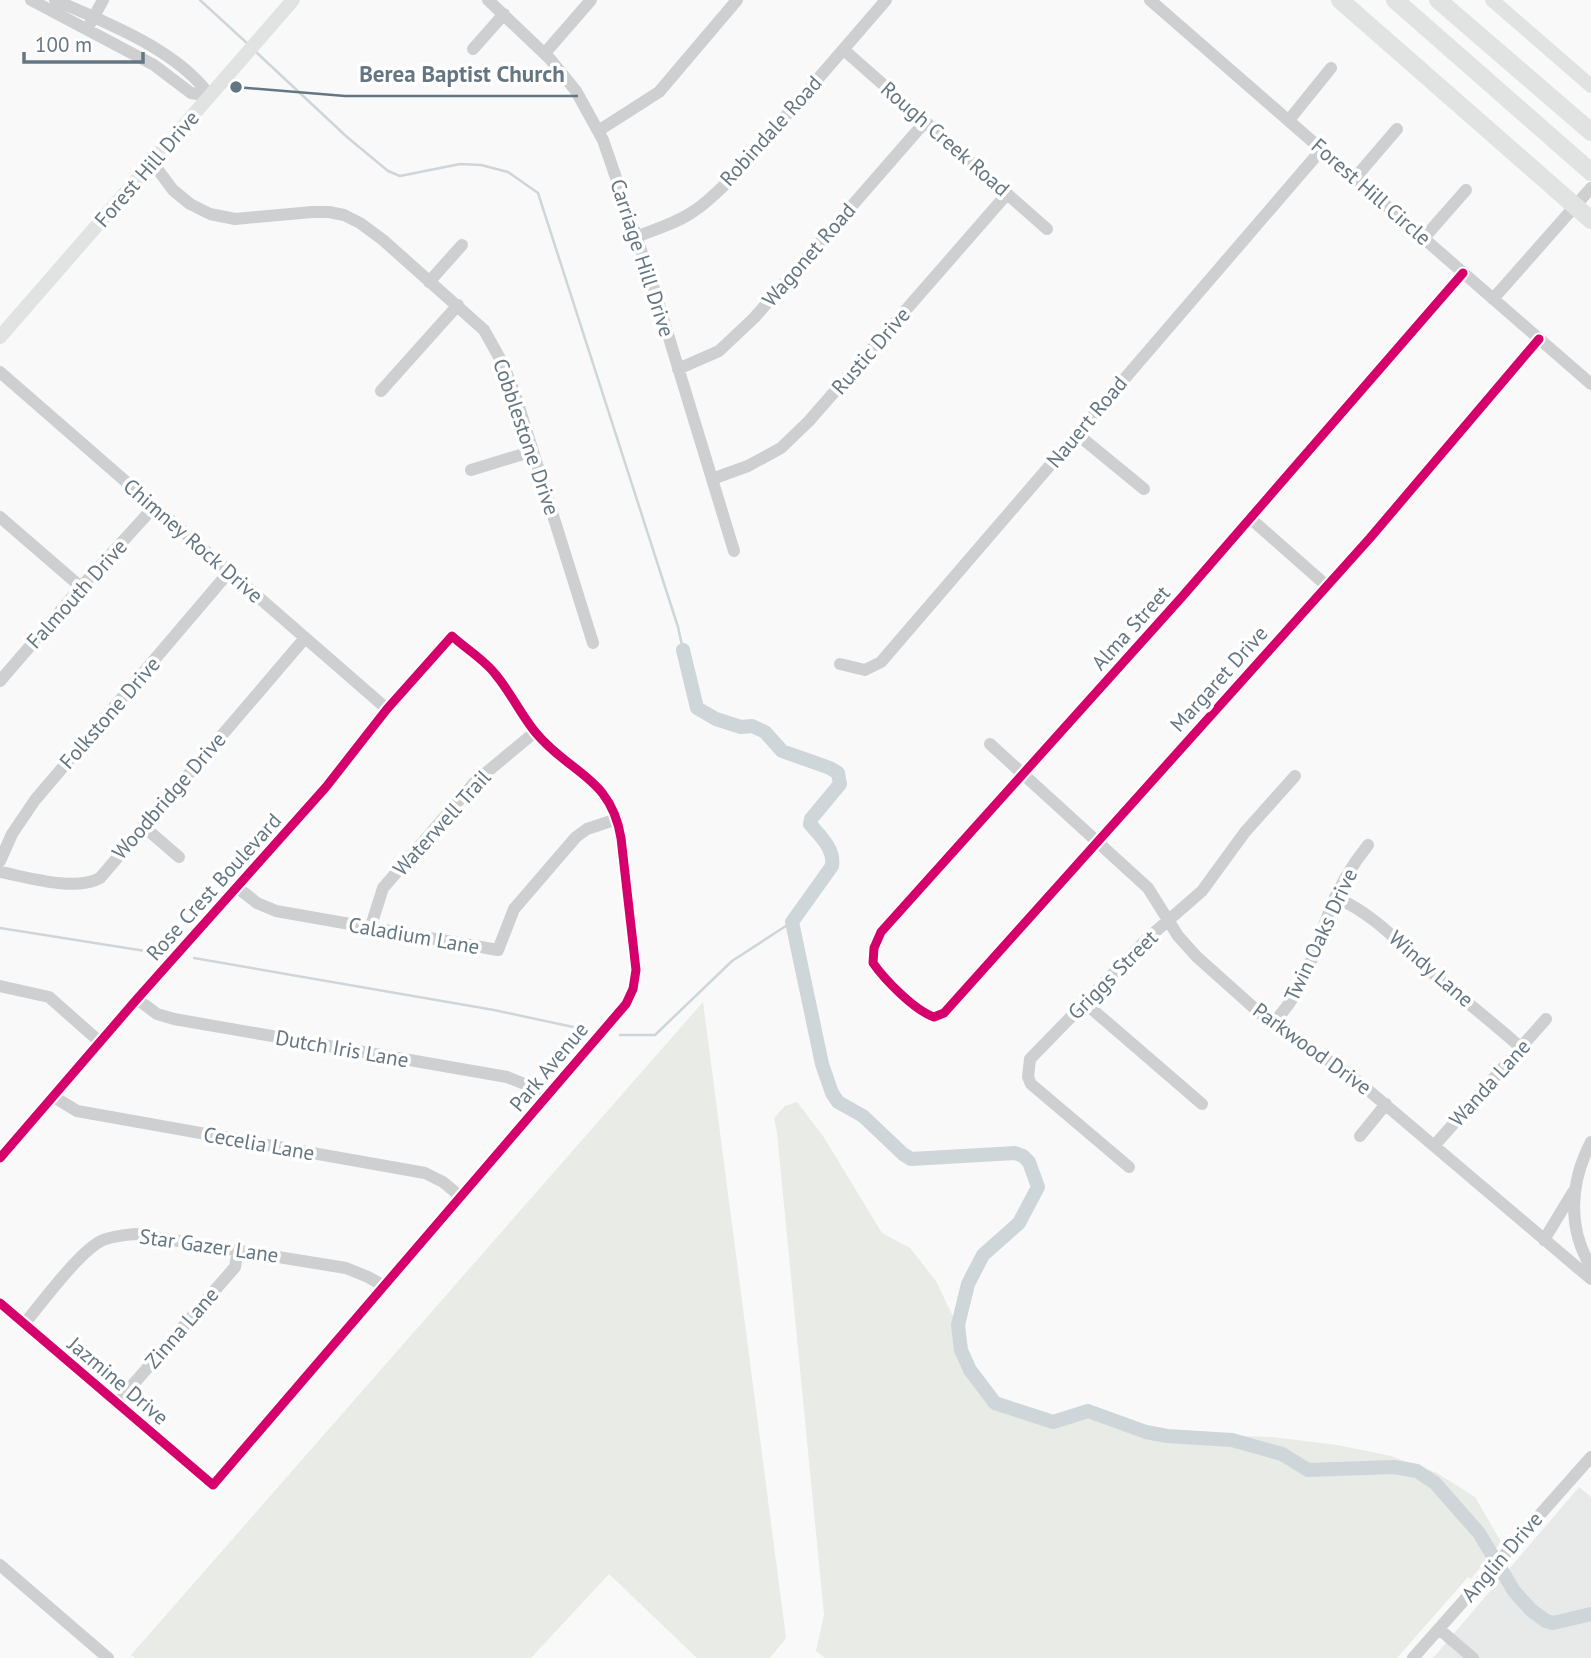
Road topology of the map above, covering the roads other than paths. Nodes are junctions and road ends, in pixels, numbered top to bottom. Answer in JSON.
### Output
{"nodes":[{"id":1,"x":31,"y":0,"type":"edge"},
{"id":2,"x":55,"y":0,"type":"edge"},
{"id":3,"x":103,"y":0,"type":"edge"},
{"id":4,"x":293,"y":0,"type":"edge"},
{"id":5,"x":488,"y":0,"type":"edge"},
{"id":6,"x":591,"y":0,"type":"edge"},
{"id":7,"x":737,"y":0,"type":"edge"},
{"id":8,"x":886,"y":0,"type":"edge"},
{"id":9,"x":1150,"y":0,"type":"edge"},
{"id":10,"x":1340,"y":0,"type":"edge"},
{"id":11,"x":1395,"y":0,"type":"edge"},
{"id":12,"x":1438,"y":0,"type":"edge"},
{"id":13,"x":1451,"y":0,"type":"edge"},
{"id":14,"x":1492,"y":0,"type":"edge"},
{"id":15,"x":504,"y":14,"type":"junction"},
{"id":16,"x":94,"y":18,"type":"junction"},
{"id":17,"x":1466,"y":24,"type":"junction"},
{"id":18,"x":87,"y":31,"type":"junction"},
{"id":19,"x":473,"y":49,"type":"dead end"},
{"id":20,"x":844,"y":50,"type":"junction"},
{"id":21,"x":545,"y":53,"type":"junction"},
{"id":22,"x":1331,"y":68,"type":"dead end"},
{"id":23,"x":1591,"y":86,"type":"edge"},
{"id":24,"x":210,"y":96,"type":"junction"},
{"id":25,"x":1289,"y":120,"type":"junction"},
{"id":26,"x":925,"y":122,"type":"junction"},
{"id":27,"x":1397,"y":129,"type":"dead end"},
{"id":28,"x":598,"y":131,"type":"junction"},
{"id":29,"x":1591,"y":131,"type":"edge"},
{"id":30,"x":1322,"y":149,"type":"junction"},
{"id":31,"x":152,"y":162,"type":"junction"},
{"id":32,"x":1591,"y":172,"type":"edge"},
{"id":33,"x":1355,"y":178,"type":"junction"},
{"id":34,"x":1591,"y":188,"type":"edge"},
{"id":35,"x":1466,"y":190,"type":"dead end"},
{"id":36,"x":1007,"y":194,"type":"junction"},
{"id":37,"x":1575,"y":206,"type":"junction"},
{"id":38,"x":1591,"y":220,"type":"edge"},
{"id":39,"x":1047,"y":229,"type":"dead end"},
{"id":40,"x":636,"y":237,"type":"junction"},
{"id":41,"x":1423,"y":239,"type":"junction"},
{"id":42,"x":462,"y":245,"type":"dead end"},
{"id":43,"x":1463,"y":273,"type":"junction"},
{"id":44,"x":429,"y":282,"type":"junction"},
{"id":45,"x":1493,"y":299,"type":"junction"},
{"id":46,"x":458,"y":305,"type":"junction"},
{"id":47,"x":0,"y":337,"type":"edge"},
{"id":48,"x":1539,"y":339,"type":"junction"},
{"id":49,"x":678,"y":369,"type":"junction"},
{"id":50,"x":0,"y":372,"type":"edge"},
{"id":51,"x":1591,"y":384,"type":"edge"},
{"id":52,"x":381,"y":391,"type":"dead end"},
{"id":53,"x":1077,"y":434,"type":"junction"},
{"id":54,"x":533,"y":451,"type":"junction"},
{"id":55,"x":471,"y":470,"type":"dead end"},
{"id":56,"x":712,"y":479,"type":"junction"},
{"id":57,"x":1144,"y":489,"type":"dead end"},
{"id":58,"x":154,"y":507,"type":"junction"},
{"id":59,"x":0,"y":517,"type":"edge"},
{"id":60,"x":1251,"y":519,"type":"junction"},
{"id":61,"x":734,"y":551,"type":"dead end"},
{"id":62,"x":229,"y":572,"type":"junction"},
{"id":63,"x":1327,"y":586,"type":"junction"},
{"id":64,"x":81,"y":587,"type":"junction"},
{"id":65,"x":452,"y":636,"type":"joint"},
{"id":66,"x":305,"y":638,"type":"junction"},
{"id":67,"x":593,"y":643,"type":"dead end"},
{"id":68,"x":840,"y":664,"type":"dead end"},
{"id":69,"x":5,"y":666,"type":"edge"},
{"id":70,"x":0,"y":681,"type":"edge"},
{"id":71,"x":387,"y":709,"type":"junction"},
{"id":72,"x":536,"y":732,"type":"junction"},
{"id":73,"x":990,"y":744,"type":"dead end"},
{"id":74,"x":1023,"y":775,"type":"junction"},
{"id":75,"x":1295,"y":776,"type":"dead end"},
{"id":76,"x":617,"y":819,"type":"junction"},
{"id":77,"x":144,"y":827,"type":"junction"},
{"id":78,"x":1097,"y":841,"type":"junction"},
{"id":79,"x":1367,"y":845,"type":"dead end"},
{"id":80,"x":179,"y":858,"type":"dead end"},
{"id":81,"x":0,"y":861,"type":"edge"},
{"id":82,"x":0,"y":872,"type":"edge"},
{"id":83,"x":238,"y":888,"type":"junction"},
{"id":84,"x":1335,"y":897,"type":"junction"},
{"id":85,"x":1168,"y":921,"type":"junction"},
{"id":86,"x":370,"y":929,"type":"junction"},
{"id":87,"x":0,"y":986,"type":"edge"},
{"id":88,"x":137,"y":999,"type":"junction"},
{"id":89,"x":1086,"y":1004,"type":"junction"},
{"id":90,"x":914,"y":1005,"type":"joint"},
{"id":91,"x":1546,"y":1020,"type":"dead end"},
{"id":92,"x":1272,"y":1024,"type":"junction"},
{"id":93,"x":100,"y":1042,"type":"junction"},
{"id":94,"x":1521,"y":1048,"type":"junction"},
{"id":95,"x":54,"y":1097,"type":"junction"},
{"id":96,"x":545,"y":1100,"type":"junction"},
{"id":97,"x":1202,"y":1104,"type":"dead end"},
{"id":98,"x":1386,"y":1104,"type":"junction"},
{"id":99,"x":1360,"y":1136,"type":"dead end"},
{"id":100,"x":1591,"y":1142,"type":"edge"},
{"id":101,"x":1434,"y":1146,"type":"junction"},
{"id":102,"x":0,"y":1158,"type":"edge"},
{"id":103,"x":1129,"y":1167,"type":"dead end"},
{"id":104,"x":1574,"y":1189,"type":"junction"},
{"id":105,"x":461,"y":1197,"type":"junction"},
{"id":106,"x":1544,"y":1240,"type":"junction"},
{"id":107,"x":238,"y":1250,"type":"junction"},
{"id":108,"x":1591,"y":1267,"type":"edge"},
{"id":109,"x":1591,"y":1279,"type":"edge"},
{"id":110,"x":384,"y":1286,"type":"junction"},
{"id":111,"x":0,"y":1303,"type":"edge"},
{"id":112,"x":24,"y":1324,"type":"junction"},
{"id":113,"x":117,"y":1403,"type":"junction"},
{"id":114,"x":1591,"y":1457,"type":"edge"},
{"id":115,"x":213,"y":1485,"type":"joint"},
{"id":116,"x":0,"y":1565,"type":"edge"},
{"id":117,"x":1439,"y":1629,"type":"junction"},
{"id":118,"x":108,"y":1658,"type":"edge"},
{"id":119,"x":1413,"y":1658,"type":"edge"},
{"id":120,"x":1473,"y":1658,"type":"edge"}],
"edges":[{"from":1,"to":18,"type":"street"},
{"from":2,"to":16,"type":"street"},
{"from":3,"to":16,"type":"street"},
{"from":4,"to":24,"type":"main road","name":"Forest Hill Drive"},
{"from":5,"to":15,"type":"street","name":"Carriage Hill Drive"},
{"from":6,"to":21,"type":"street"},
{"from":7,"to":28,"type":"street"},
{"from":8,"to":20,"type":"street","name":"Robindale Road"},
{"from":9,"to":25,"type":"street","name":"Forest Hill Circle"},
{"from":10,"to":37,"type":"highway"},
{"from":11,"to":32,"type":"highway"},
{"from":12,"to":17,"type":"highway"},
{"from":13,"to":17,"type":"highway"},
{"from":14,"to":23,"type":"main road"},
{"from":15,"to":19,"type":"street"},
{"from":15,"to":21,"type":"street","name":"Carriage Hill Drive"},
{"from":16,"to":18,"type":"street"},
{"from":16,"to":24,"type":"street"},
{"from":17,"to":29,"type":"highway"},
{"from":18,"to":24,"type":"street"},
{"from":20,"to":26,"type":"street","name":"Rough Creek Road"},
{"from":20,"to":40,"type":"street","name":"Robindale Road"},
{"from":21,"to":28,"type":"street","name":"Carriage Hill Drive"},
{"from":22,"to":25,"type":"street"},
{"from":24,"to":31,"type":"main road","name":"Forest Hill Drive"},
{"from":25,"to":30,"type":"street","name":"Forest Hill Circle"},
{"from":26,"to":36,"type":"street","name":"Rough Creek Road"},
{"from":26,"to":49,"type":"street","name":"Wagonet Road"},
{"from":27,"to":33,"type":"street"},
{"from":28,"to":40,"type":"street","name":"Carriage Hill Drive"},
{"from":30,"to":33,"type":"street","name":"Forest Hill Circle"},
{"from":30,"to":53,"type":"street","name":"Nauert Road"},
{"from":31,"to":44,"type":"street","name":"Cobblestone Drive"},
{"from":31,"to":47,"type":"main road","name":"Forest Hill Drive"},
{"from":33,"to":41,"type":"street","name":"Forest Hill Circle"},
{"from":34,"to":37,"type":"street"},
{"from":35,"to":41,"type":"street"},
{"from":36,"to":39,"type":"street","name":"Rough Creek Road"},
{"from":36,"to":56,"type":"street","name":"Rustic Drive"},
{"from":37,"to":38,"type":"highway"},
{"from":37,"to":45,"type":"street"},
{"from":40,"to":49,"type":"street","name":"Carriage Hill Drive"},
{"from":41,"to":43,"type":"street","name":"Forest Hill Circle"},
{"from":42,"to":44,"type":"street"},
{"from":43,"to":45,"type":"street","name":"Forest Hill Circle"},
{"from":43,"to":60,"type":"street","name":"Alma Street"},
{"from":44,"to":46,"type":"street","name":"Cobblestone Drive"},
{"from":45,"to":48,"type":"street","name":"Forest Hill Circle"},
{"from":46,"to":52,"type":"street"},
{"from":46,"to":54,"type":"street","name":"Cobblestone Drive"},
{"from":48,"to":51,"type":"street","name":"Forest Hill Circle"},
{"from":48,"to":63,"type":"street","name":"Margaret Drive"},
{"from":49,"to":56,"type":"street","name":"Carriage Hill Drive"},
{"from":50,"to":58,"type":"street","name":"Chimney Rock Drive"},
{"from":53,"to":57,"type":"street"},
{"from":53,"to":68,"type":"street","name":"Nauert Road"},
{"from":54,"to":55,"type":"street"},
{"from":54,"to":67,"type":"street","name":"Cobblestone Drive"},
{"from":56,"to":61,"type":"street","name":"Carriage Hill Drive"},
{"from":58,"to":62,"type":"street","name":"Chimney Rock Drive"},
{"from":58,"to":64,"type":"street","name":"Falmouth Drive"},
{"from":59,"to":64,"type":"street"},
{"from":60,"to":63,"type":"street"},
{"from":60,"to":74,"type":"street","name":"Alma Street"},
{"from":62,"to":66,"type":"street","name":"Chimney Rock Drive"},
{"from":62,"to":81,"type":"street","name":"Folkstone Drive"},
{"from":63,"to":78,"type":"street","name":"Margaret Drive"},
{"from":64,"to":69,"type":"street","name":"Falmouth Drive"},
{"from":65,"to":71,"type":"street","name":"Rose Crest Boulevard"},
{"from":65,"to":72,"type":"street","name":"Park Avenue"},
{"from":66,"to":71,"type":"street","name":"Chimney Rock Drive"},
{"from":66,"to":77,"type":"street","name":"Woodbridge Drive"},
{"from":69,"to":70,"type":"street","name":"Falmouth Drive"},
{"from":71,"to":83,"type":"street","name":"Rose Crest Boulevard"},
{"from":72,"to":76,"type":"street","name":"Park Avenue"},
{"from":72,"to":86,"type":"street","name":"Waterwell Trail"},
{"from":73,"to":74,"type":"street","name":"Parkwood Drive"},
{"from":74,"to":78,"type":"street","name":"Parkwood Drive"},
{"from":74,"to":90,"type":"street","name":"Alma Street"},
{"from":75,"to":85,"type":"street","name":"Griggs Street"},
{"from":76,"to":86,"type":"street","name":"Caladium Lane"},
{"from":76,"to":96,"type":"street","name":"Park Avenue"},
{"from":77,"to":80,"type":"street"},
{"from":77,"to":82,"type":"street","name":"Woodbridge Drive"},
{"from":78,"to":85,"type":"street","name":"Parkwood Drive"},
{"from":78,"to":90,"type":"street","name":"Margaret Drive"},
{"from":79,"to":84,"type":"street","name":"Twin Oaks Drive"},
{"from":83,"to":86,"type":"street","name":"Caladium Lane"},
{"from":83,"to":88,"type":"street","name":"Rose Crest Boulevard"},
{"from":84,"to":92,"type":"street","name":"Twin Oaks Drive"},
{"from":84,"to":94,"type":"street","name":"Windy Lane"},
{"from":85,"to":89,"type":"street","name":"Griggs Street"},
{"from":85,"to":92,"type":"street","name":"Parkwood Drive"},
{"from":87,"to":93,"type":"street"},
{"from":88,"to":93,"type":"street","name":"Rose Crest Boulevard"},
{"from":88,"to":96,"type":"street","name":"Dutch Iris Lane"},
{"from":89,"to":97,"type":"street"},
{"from":89,"to":103,"type":"street","name":"Griggs Street"},
{"from":91,"to":94,"type":"street","name":"Wanda Lane"},
{"from":92,"to":98,"type":"street","name":"Parkwood Drive"},
{"from":93,"to":95,"type":"street","name":"Rose Crest Boulevard"},
{"from":94,"to":101,"type":"street","name":"Wanda Lane"},
{"from":95,"to":102,"type":"street","name":"Rose Crest Boulevard"},
{"from":95,"to":105,"type":"street","name":"Cecelia Lane"},
{"from":96,"to":105,"type":"street","name":"Park Avenue"},
{"from":98,"to":99,"type":"street"},
{"from":98,"to":101,"type":"street","name":"Parkwood Drive"},
{"from":100,"to":104,"type":"street"},
{"from":101,"to":106,"type":"street","name":"Parkwood Drive"},
{"from":104,"to":106,"type":"street"},
{"from":104,"to":108,"type":"street"},
{"from":105,"to":110,"type":"street","name":"Park Avenue"},
{"from":106,"to":109,"type":"street","name":"Parkwood Drive"},
{"from":107,"to":110,"type":"street","name":"Star Gazer Lane"},
{"from":107,"to":112,"type":"street","name":"Star Gazer Lane"},
{"from":107,"to":113,"type":"street","name":"Zinna Lane"},
{"from":110,"to":115,"type":"street","name":"Park Avenue"},
{"from":111,"to":112,"type":"street","name":"Jazmine Drive"},
{"from":112,"to":113,"type":"street","name":"Jazmine Drive"},
{"from":113,"to":115,"type":"street","name":"Jazmine Drive"},
{"from":114,"to":117,"type":"street","name":"Anglin Drive"},
{"from":116,"to":118,"type":"street"},
{"from":117,"to":119,"type":"street","name":"Anglin Drive"},
{"from":117,"to":120,"type":"street"}]}
